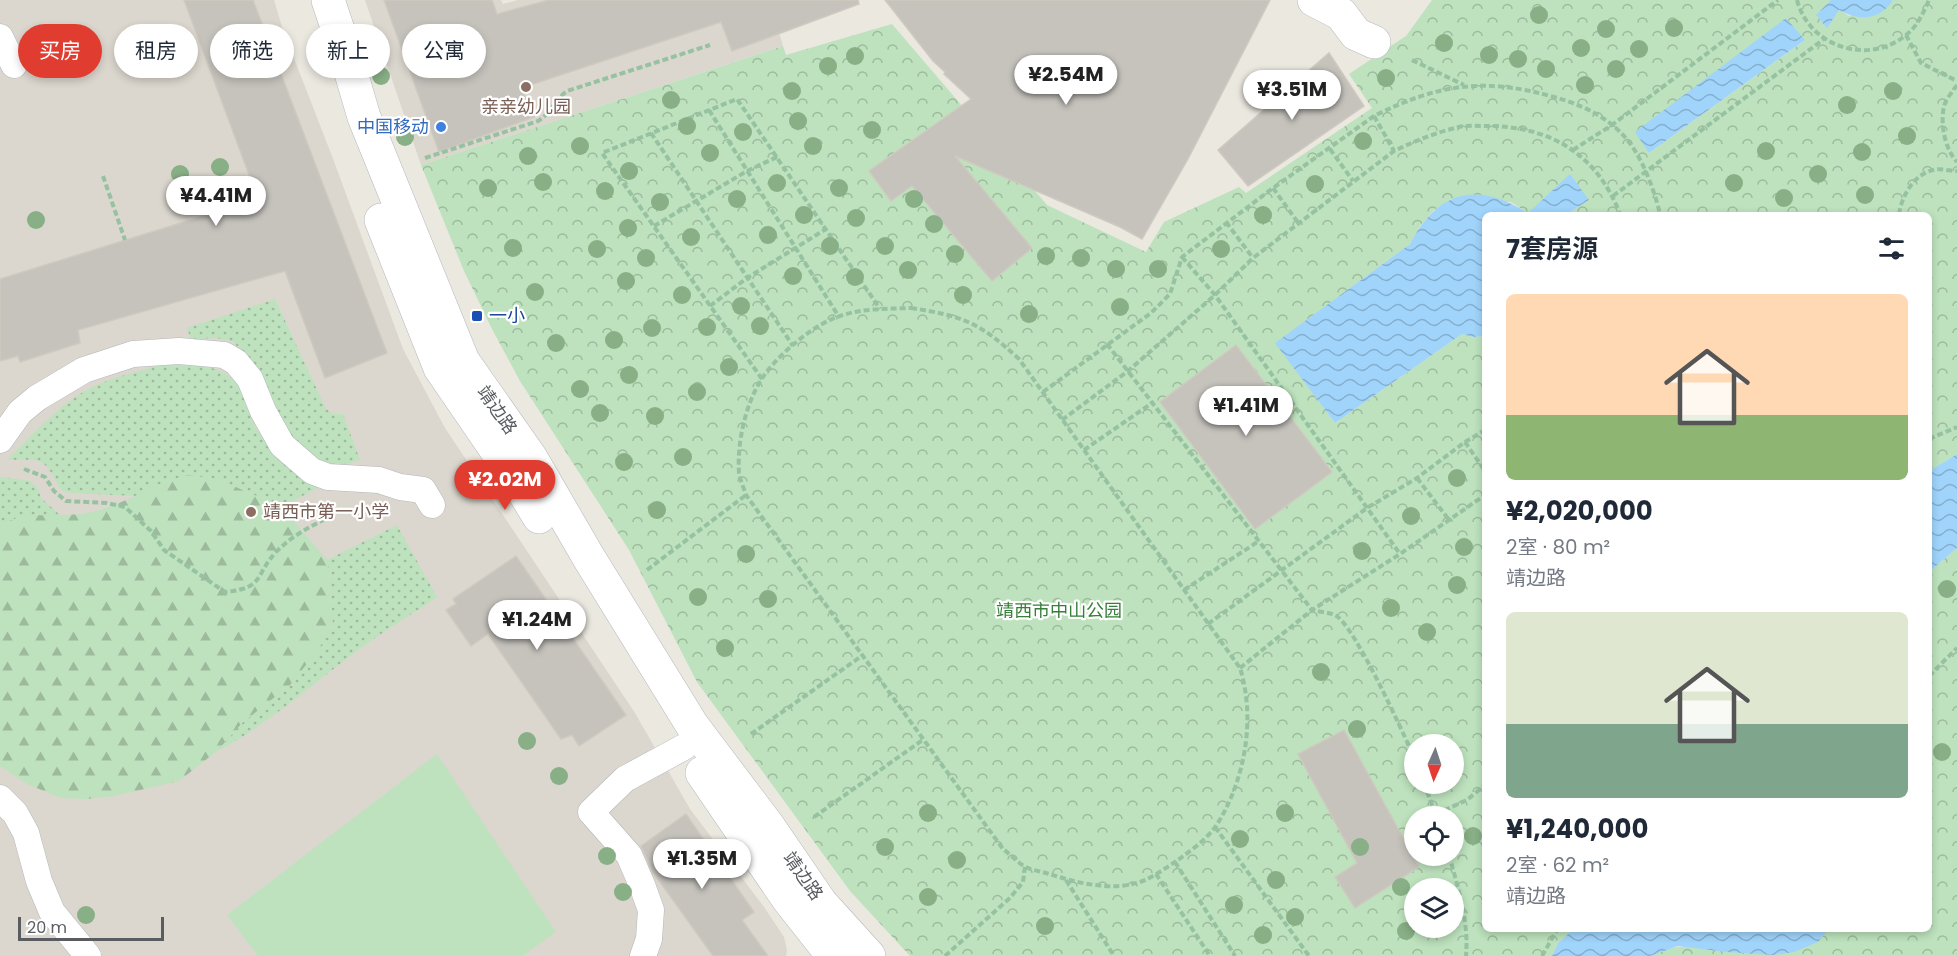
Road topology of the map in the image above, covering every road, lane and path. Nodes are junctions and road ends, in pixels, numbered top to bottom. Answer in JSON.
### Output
{"nodes":[{"id":1,"x":304,"y":0,"type":"edge"},
{"id":2,"x":328,"y":0,"type":"edge"},
{"id":3,"x":1314,"y":0,"type":"edge"},
{"id":4,"x":1778,"y":0,"type":"edge"},
{"id":5,"x":1797,"y":0,"type":"edge"},
{"id":6,"x":1929,"y":0,"type":"edge"},
{"id":7,"x":1906,"y":35,"type":"junction"},
{"id":8,"x":0,"y":37,"type":"edge"},
{"id":9,"x":1824,"y":39,"type":"junction"},
{"id":10,"x":1374,"y":42,"type":"joint"},
{"id":11,"x":710,"y":45,"type":"dead end"},
{"id":12,"x":14,"y":65,"type":"dead end"},
{"id":13,"x":1957,"y":83,"type":"edge"},
{"id":14,"x":1465,"y":86,"type":"junction"},
{"id":15,"x":709,"y":110,"type":"junction"},
{"id":16,"x":1374,"y":116,"type":"junction"},
{"id":17,"x":1612,"y":125,"type":"junction"},
{"id":18,"x":651,"y":133,"type":"junction"},
{"id":19,"x":1329,"y":149,"type":"junction"},
{"id":20,"x":1573,"y":150,"type":"junction"},
{"id":21,"x":1394,"y":151,"type":"junction"},
{"id":22,"x":777,"y":157,"type":"junction"},
{"id":23,"x":422,"y":159,"type":"dead end"},
{"id":24,"x":1957,"y":162,"type":"edge"},
{"id":25,"x":747,"y":171,"type":"junction"},
{"id":26,"x":1957,"y":171,"type":"edge"},
{"id":27,"x":1645,"y":173,"type":"junction"},
{"id":28,"x":103,"y":176,"type":"dead end"},
{"id":29,"x":1353,"y":181,"type":"junction"},
{"id":30,"x":1273,"y":188,"type":"junction"},
{"id":31,"x":1613,"y":196,"type":"junction"},
{"id":32,"x":696,"y":201,"type":"junction"},
{"id":33,"x":1619,"y":212,"type":"edge"},
{"id":34,"x":1659,"y":212,"type":"edge"},
{"id":35,"x":1899,"y":212,"type":"edge"},
{"id":36,"x":1226,"y":222,"type":"junction"},
{"id":37,"x":1299,"y":224,"type":"junction"},
{"id":38,"x":654,"y":226,"type":"junction"},
{"id":39,"x":826,"y":229,"type":"junction"},
{"id":40,"x":125,"y":240,"type":"dead end"},
{"id":41,"x":796,"y":248,"type":"junction"},
{"id":42,"x":1182,"y":257,"type":"junction"},
{"id":43,"x":1253,"y":258,"type":"junction"},
{"id":44,"x":747,"y":278,"type":"junction"},
{"id":45,"x":1215,"y":295,"type":"junction"},
{"id":46,"x":710,"y":306,"type":"junction"},
{"id":47,"x":880,"y":309,"type":"junction"},
{"id":48,"x":839,"y":317,"type":"junction"},
{"id":49,"x":1107,"y":344,"type":"junction"},
{"id":50,"x":793,"y":346,"type":"junction"},
{"id":51,"x":1128,"y":371,"type":"junction"},
{"id":52,"x":762,"y":379,"type":"junction"},
{"id":53,"x":1043,"y":392,"type":"junction"},
{"id":54,"x":1152,"y":403,"type":"junction"},
{"id":55,"x":1062,"y":420,"type":"junction"},
{"id":56,"x":1957,"y":427,"type":"edge"},
{"id":57,"x":1482,"y":432,"type":"edge"},
{"id":58,"x":1932,"y":438,"type":"edge"},
{"id":59,"x":0,"y":440,"type":"edge"},
{"id":60,"x":1465,"y":442,"type":"junction"},
{"id":61,"x":1084,"y":450,"type":"junction"},
{"id":62,"x":1482,"y":467,"type":"edge"},
{"id":63,"x":21,"y":469,"type":"dead end"},
{"id":64,"x":1417,"y":478,"type":"junction"},
{"id":65,"x":747,"y":495,"type":"junction"},
{"id":66,"x":1482,"y":497,"type":"edge"},
{"id":67,"x":432,"y":505,"type":"dead end"},
{"id":68,"x":1367,"y":508,"type":"junction"},
{"id":69,"x":1449,"y":520,"type":"junction"},
{"id":70,"x":303,"y":530,"type":"dead end"},
{"id":71,"x":1259,"y":541,"type":"junction"},
{"id":72,"x":1400,"y":554,"type":"junction"},
{"id":73,"x":1281,"y":570,"type":"junction"},
{"id":74,"x":640,"y":576,"type":"dead end"},
{"id":75,"x":1184,"y":590,"type":"junction"},
{"id":76,"x":1312,"y":610,"type":"junction"},
{"id":77,"x":1208,"y":624,"type":"junction"},
{"id":78,"x":1957,"y":648,"type":"edge"},
{"id":79,"x":863,"y":655,"type":"junction"},
{"id":80,"x":1240,"y":669,"type":"junction"},
{"id":81,"x":1932,"y":673,"type":"edge"},
{"id":82,"x":1404,"y":736,"type":"edge"},
{"id":83,"x":744,"y":739,"type":"dead end"},
{"id":84,"x":924,"y":739,"type":"junction"},
{"id":85,"x":684,"y":747,"type":"junction"},
{"id":86,"x":1482,"y":787,"type":"edge"},
{"id":87,"x":0,"y":798,"type":"edge"},
{"id":88,"x":1455,"y":806,"type":"edge"},
{"id":89,"x":809,"y":821,"type":"dead end"},
{"id":90,"x":1215,"y":827,"type":"junction"},
{"id":91,"x":1175,"y":862,"type":"junction"},
{"id":92,"x":1452,"y":866,"type":"edge"},
{"id":93,"x":1025,"y":867,"type":"junction"},
{"id":94,"x":1156,"y":874,"type":"junction"},
{"id":95,"x":1065,"y":880,"type":"junction"},
{"id":96,"x":1556,"y":932,"type":"edge"},
{"id":97,"x":88,"y":956,"type":"edge"},
{"id":98,"x":643,"y":956,"type":"edge"},
{"id":99,"x":833,"y":956,"type":"edge"},
{"id":100,"x":869,"y":956,"type":"edge"},
{"id":101,"x":945,"y":956,"type":"edge"},
{"id":102,"x":1114,"y":956,"type":"edge"},
{"id":103,"x":1210,"y":956,"type":"edge"},
{"id":104,"x":1235,"y":956,"type":"edge"},
{"id":105,"x":1309,"y":956,"type":"edge"},
{"id":106,"x":1466,"y":956,"type":"edge"},
{"id":107,"x":1542,"y":956,"type":"edge"}],
"edges":[{"from":1,"to":85,"type":"main road","name":"靖边路"},
{"from":2,"to":100,"type":"main road","name":"靖边路"},
{"from":3,"to":10,"type":"main road"},
{"from":4,"to":17,"type":"path"},
{"from":5,"to":9,"type":"path"},
{"from":6,"to":7,"type":"path"},
{"from":7,"to":9,"type":"path"},
{"from":7,"to":13,"type":"path"},
{"from":8,"to":12,"type":"lane"},
{"from":9,"to":27,"type":"path"},
{"from":10,"to":14,"type":"path"},
{"from":11,"to":23,"type":"path"},
{"from":13,"to":24,"type":"path"},
{"from":14,"to":16,"type":"path"},
{"from":14,"to":17,"type":"path"},
{"from":15,"to":18,"type":"path"},
{"from":15,"to":22,"type":"path"},
{"from":15,"to":25,"type":"path"},
{"from":16,"to":19,"type":"path"},
{"from":16,"to":21,"type":"path"},
{"from":17,"to":20,"type":"path"},
{"from":17,"to":27,"type":"path"},
{"from":18,"to":32,"type":"path"},
{"from":18,"to":38,"type":"path"},
{"from":19,"to":29,"type":"path"},
{"from":19,"to":30,"type":"path"},
{"from":20,"to":21,"type":"path"},
{"from":20,"to":31,"type":"path"},
{"from":21,"to":29,"type":"path"},
{"from":22,"to":25,"type":"path"},
{"from":22,"to":39,"type":"path"},
{"from":25,"to":32,"type":"path"},
{"from":25,"to":41,"type":"path"},
{"from":26,"to":35,"type":"path"},
{"from":27,"to":31,"type":"path"},
{"from":27,"to":34,"type":"path"},
{"from":28,"to":40,"type":"path"},
{"from":29,"to":37,"type":"path"},
{"from":30,"to":36,"type":"path"},
{"from":30,"to":37,"type":"path"},
{"from":31,"to":33,"type":"path"},
{"from":32,"to":38,"type":"path"},
{"from":32,"to":44,"type":"path"},
{"from":36,"to":42,"type":"path"},
{"from":36,"to":43,"type":"path"},
{"from":37,"to":43,"type":"path"},
{"from":38,"to":46,"type":"path"},
{"from":39,"to":41,"type":"path"},
{"from":39,"to":47,"type":"path"},
{"from":41,"to":44,"type":"path"},
{"from":41,"to":48,"type":"path"},
{"from":42,"to":45,"type":"path"},
{"from":42,"to":49,"type":"path"},
{"from":43,"to":45,"type":"path"},
{"from":44,"to":46,"type":"path"},
{"from":44,"to":50,"type":"path"},
{"from":45,"to":51,"type":"path"},
{"from":45,"to":68,"type":"path"},
{"from":46,"to":52,"type":"path"},
{"from":47,"to":48,"type":"path"},
{"from":47,"to":53,"type":"path"},
{"from":48,"to":50,"type":"path"},
{"from":49,"to":51,"type":"path"},
{"from":49,"to":53,"type":"path"},
{"from":50,"to":52,"type":"path"},
{"from":51,"to":54,"type":"path"},
{"from":51,"to":55,"type":"path"},
{"from":52,"to":65,"type":"path"},
{"from":53,"to":55,"type":"path"},
{"from":54,"to":61,"type":"path"},
{"from":54,"to":71,"type":"path"},
{"from":55,"to":61,"type":"path"},
{"from":56,"to":58,"type":"path"},
{"from":57,"to":60,"type":"path"},
{"from":59,"to":67,"type":"lane"},
{"from":60,"to":62,"type":"path"},
{"from":60,"to":64,"type":"path"},
{"from":61,"to":75,"type":"path"},
{"from":63,"to":70,"type":"path"},
{"from":64,"to":68,"type":"path"},
{"from":64,"to":69,"type":"path"},
{"from":65,"to":74,"type":"path"},
{"from":65,"to":79,"type":"path"},
{"from":66,"to":69,"type":"path"},
{"from":68,"to":72,"type":"path"},
{"from":68,"to":73,"type":"path"},
{"from":69,"to":72,"type":"path"},
{"from":71,"to":73,"type":"path"},
{"from":71,"to":75,"type":"path"},
{"from":72,"to":76,"type":"path"},
{"from":73,"to":76,"type":"path"},
{"from":73,"to":77,"type":"path"},
{"from":75,"to":77,"type":"path"},
{"from":76,"to":80,"type":"path"},
{"from":76,"to":82,"type":"path"},
{"from":77,"to":80,"type":"path"},
{"from":78,"to":81,"type":"path"},
{"from":79,"to":83,"type":"path"},
{"from":79,"to":84,"type":"path"},
{"from":80,"to":90,"type":"path"},
{"from":84,"to":89,"type":"path"},
{"from":84,"to":93,"type":"path"},
{"from":85,"to":98,"type":"lane"},
{"from":85,"to":99,"type":"main road","name":"靖边路"},
{"from":86,"to":88,"type":"path"},
{"from":87,"to":97,"type":"lane"},
{"from":90,"to":91,"type":"path"},
{"from":90,"to":105,"type":"path"},
{"from":91,"to":94,"type":"path"},
{"from":91,"to":104,"type":"path"},
{"from":92,"to":106,"type":"path"},
{"from":93,"to":95,"type":"path"},
{"from":93,"to":101,"type":"path"},
{"from":94,"to":95,"type":"path"},
{"from":94,"to":103,"type":"path"},
{"from":95,"to":102,"type":"path"},
{"from":96,"to":107,"type":"path"}]}
